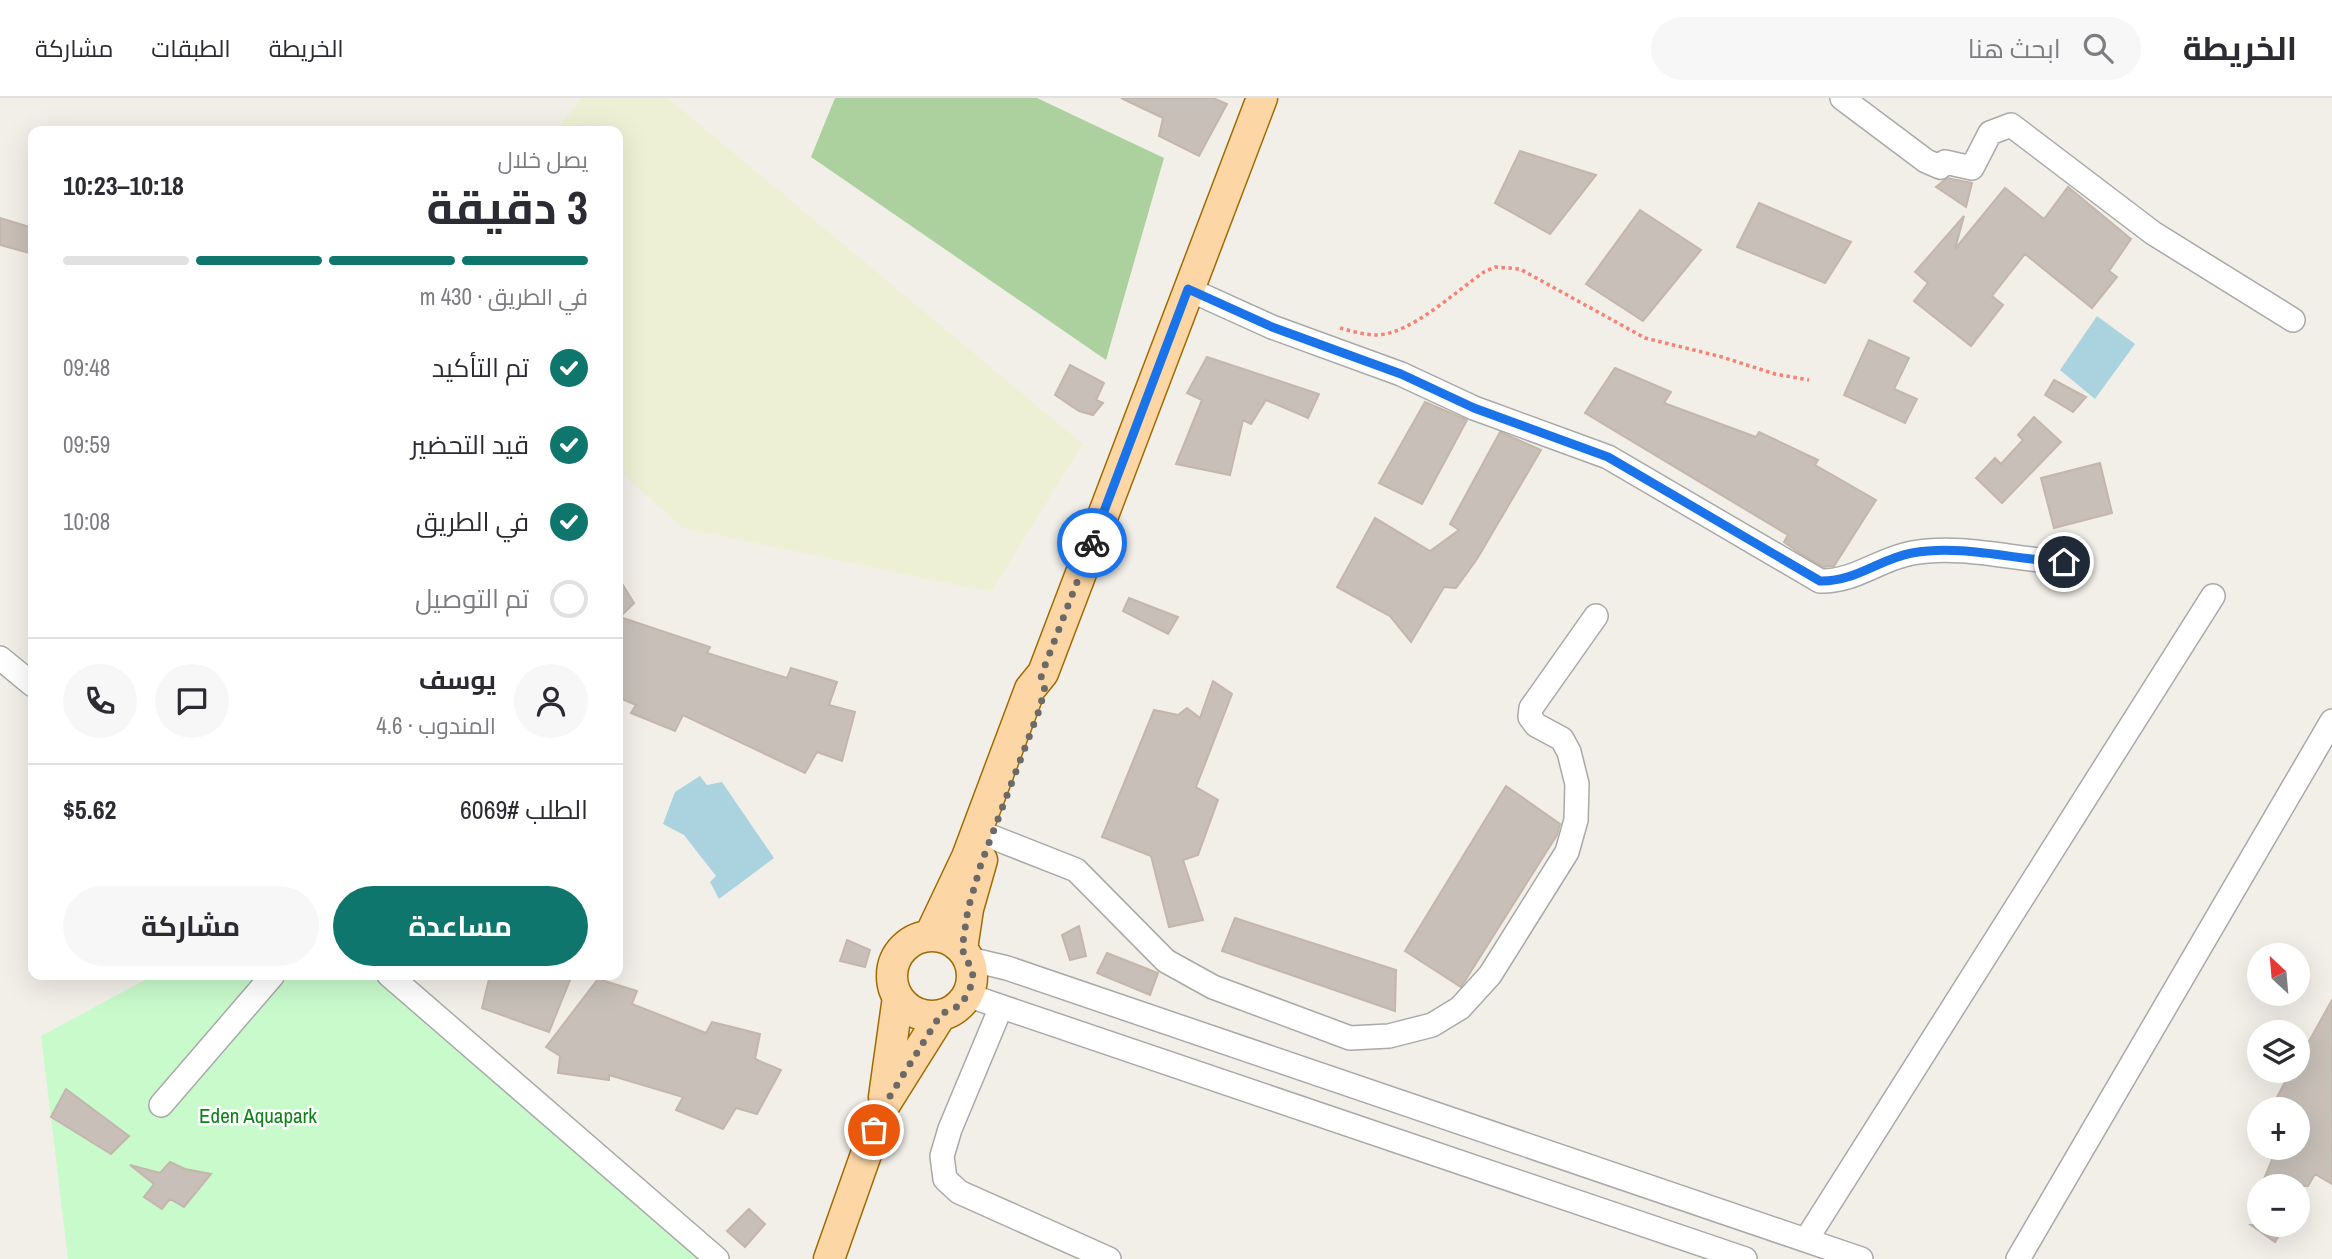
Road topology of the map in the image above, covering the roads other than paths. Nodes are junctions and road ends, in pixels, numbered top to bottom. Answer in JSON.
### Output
{"nodes":[{"id":1,"x":1262,"y":98,"type":"edge"},
{"id":2,"x":1842,"y":98,"type":"edge"},
{"id":3,"x":1188,"y":289,"type":"junction"},
{"id":4,"x":2293,"y":320,"type":"dead end"},
{"id":5,"x":2064,"y":562,"type":"dead end"},
{"id":6,"x":2213,"y":596,"type":"dead end"},
{"id":7,"x":1596,"y":616,"type":"dead end"},
{"id":8,"x":0,"y":658,"type":"edge"},
{"id":9,"x":1041,"y":676,"type":"junction"},
{"id":10,"x":28,"y":681,"type":"edge"},
{"id":11,"x":2332,"y":721,"type":"edge"},
{"id":12,"x":992,"y":837,"type":"junction"},
{"id":13,"x":930,"y":935,"type":"junction"},
{"id":14,"x":966,"y":954,"type":"junction"},
{"id":15,"x":268,"y":980,"type":"edge"},
{"id":16,"x":395,"y":980,"type":"edge"},
{"id":17,"x":967,"y":995,"type":"junction"},
{"id":18,"x":898,"y":997,"type":"junction"},
{"id":19,"x":1001,"y":1007,"type":"junction"},
{"id":20,"x":941,"y":1014,"type":"junction"},
{"id":21,"x":162,"y":1105,"type":"dead end"},
{"id":22,"x":882,"y":1109,"type":"junction"},
{"id":23,"x":1806,"y":1240,"type":"junction"},
{"id":24,"x":717,"y":1259,"type":"edge"},
{"id":25,"x":829,"y":1259,"type":"edge"},
{"id":26,"x":1109,"y":1259,"type":"edge"},
{"id":27,"x":1745,"y":1259,"type":"edge"},
{"id":28,"x":1861,"y":1259,"type":"edge"},
{"id":29,"x":2018,"y":1259,"type":"edge"}],
"edges":[{"from":1,"to":3,"type":"main road"},
{"from":2,"to":4,"type":"street"},
{"from":3,"to":5,"type":"street"},
{"from":3,"to":9,"type":"main road"},
{"from":6,"to":23,"type":"street"},
{"from":7,"to":12,"type":"street"},
{"from":8,"to":10,"type":"street"},
{"from":9,"to":12,"type":"main road"},
{"from":9,"to":13,"type":"main road"},
{"from":11,"to":29,"type":"street"},
{"from":12,"to":14,"type":"main road"},
{"from":13,"to":14,"type":"main road"},
{"from":13,"to":18,"type":"main road"},
{"from":14,"to":17,"type":"main road"},
{"from":14,"to":23,"type":"street"},
{"from":15,"to":21,"type":"street"},
{"from":16,"to":24,"type":"street"},
{"from":17,"to":19,"type":"street"},
{"from":17,"to":20,"type":"main road"},
{"from":18,"to":20,"type":"main road"},
{"from":18,"to":22,"type":"main road"},
{"from":19,"to":26,"type":"street"},
{"from":19,"to":27,"type":"street"},
{"from":20,"to":22,"type":"main road"},
{"from":22,"to":25,"type":"main road"},
{"from":23,"to":28,"type":"street"}]}
